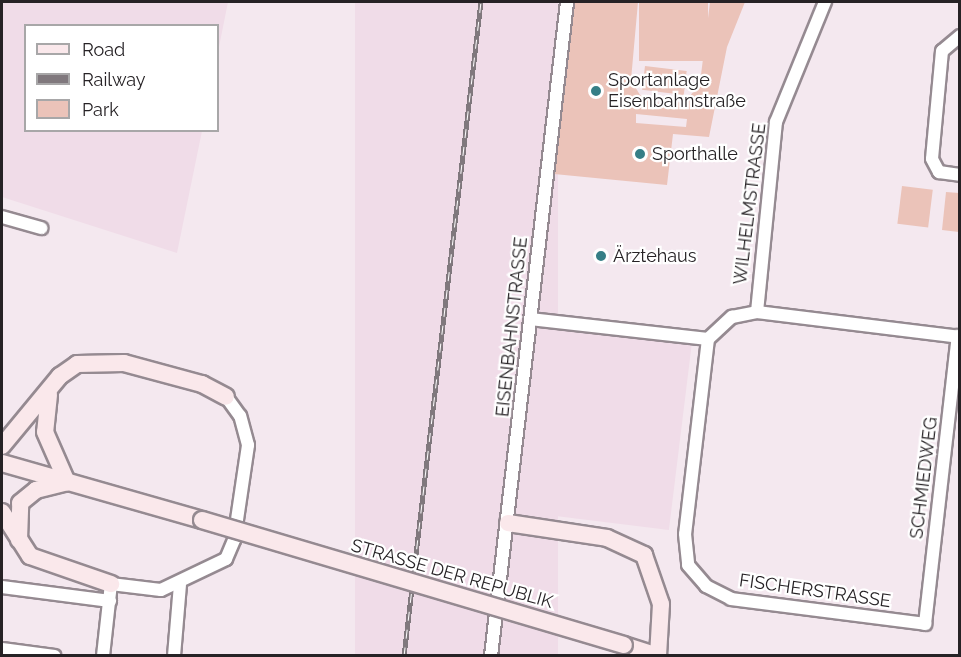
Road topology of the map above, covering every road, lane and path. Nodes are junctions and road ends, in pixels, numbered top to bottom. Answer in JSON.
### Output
{"nodes":[{"id":1,"x":567,"y":2,"type":"edge"},
{"id":2,"x":825,"y":2,"type":"edge"},
{"id":3,"x":960,"y":36,"type":"edge"},
{"id":4,"x":960,"y":175,"type":"edge"},
{"id":5,"x":2,"y":217,"type":"edge"},
{"id":6,"x":41,"y":228,"type":"dead end"},
{"id":7,"x":757,"y":312,"type":"junction"},
{"id":8,"x":530,"y":319,"type":"junction"},
{"id":9,"x":959,"y":337,"type":"edge"},
{"id":10,"x":708,"y":339,"type":"junction"},
{"id":11,"x":51,"y":388,"type":"junction"},
{"id":12,"x":226,"y":398,"type":"joint"},
{"id":13,"x":2,"y":446,"type":"edge"},
{"id":14,"x":2,"y":463,"type":"edge"},
{"id":15,"x":67,"y":482,"type":"junction"},
{"id":16,"x":2,"y":512,"type":"edge"},
{"id":17,"x":508,"y":523,"type":"junction"},
{"id":18,"x":21,"y":546,"type":"junction"},
{"id":19,"x":180,"y":585,"type":"junction"},
{"id":20,"x":2,"y":587,"type":"edge"},
{"id":21,"x":110,"y":593,"type":"junction"},
{"id":22,"x":925,"y":624,"type":"joint"},
{"id":23,"x":7,"y":652,"type":"edge"},
{"id":24,"x":55,"y":656,"type":"edge"},
{"id":25,"x":103,"y":656,"type":"edge"},
{"id":26,"x":174,"y":656,"type":"edge"},
{"id":27,"x":491,"y":656,"type":"edge"},
{"id":28,"x":658,"y":656,"type":"edge"}],
"edges":[{"from":1,"to":8,"type":"street","name":"EISENBAHNSTRASSE"},
{"from":2,"to":7,"type":"street","name":"WILHELMSTRASSE"},
{"from":3,"to":4,"type":"street"},
{"from":5,"to":6,"type":"street"},
{"from":7,"to":9,"type":"street"},
{"from":7,"to":10,"type":"street"},
{"from":8,"to":10,"type":"street"},
{"from":8,"to":17,"type":"street","name":"EISENBAHNSTRASSE"},
{"from":9,"to":22,"type":"street","name":"SCHMIEDWEG"},
{"from":10,"to":22,"type":"street","name":"FISCHERSTRASSE"},
{"from":11,"to":12,"type":"main road"},
{"from":11,"to":13,"type":"main road"},
{"from":11,"to":15,"type":"main road"},
{"from":12,"to":19,"type":"street"},
{"from":14,"to":15,"type":"main road","name":"STRASSE DER REPUBLIK"},
{"from":15,"to":18,"type":"main road"},
{"from":15,"to":28,"type":"main road","name":"STRASSE DER REPUBLIK","bridge":true},
{"from":16,"to":18,"type":"main road"},
{"from":17,"to":27,"type":"street","name":"EISENBAHNSTRASSE"},
{"from":17,"to":28,"type":"main road"},
{"from":18,"to":21,"type":"main road"},
{"from":19,"to":21,"type":"street"},
{"from":19,"to":26,"type":"street"},
{"from":20,"to":21,"type":"street"},
{"from":21,"to":25,"type":"street"},
{"from":23,"to":24,"type":"street"}]}
